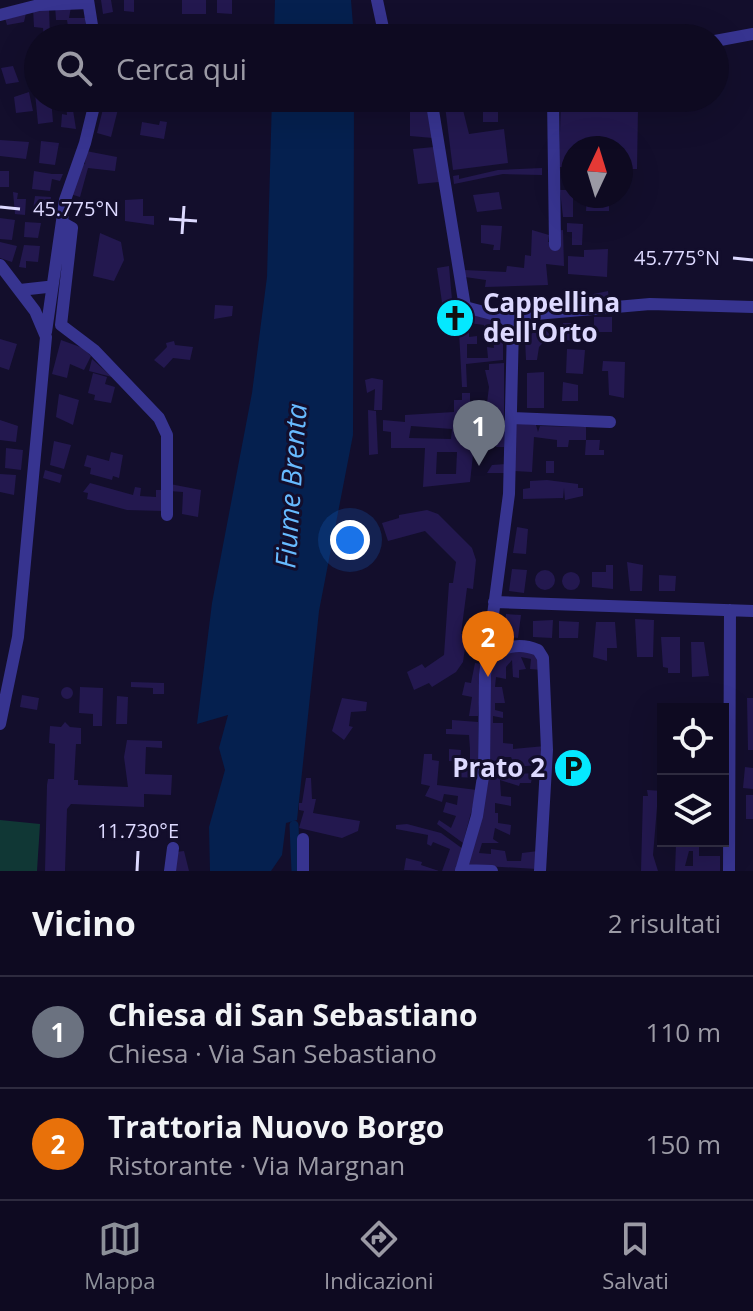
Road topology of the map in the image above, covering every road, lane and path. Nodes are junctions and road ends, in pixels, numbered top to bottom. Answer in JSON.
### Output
{"nodes":[{"id":1,"x":377,"y":0,"type":"edge"},
{"id":2,"x":88,"y":1,"type":"edge"},
{"id":3,"x":0,"y":15,"type":"edge"},
{"id":4,"x":92,"y":24,"type":"edge"},
{"id":5,"x":382,"y":24,"type":"edge"},
{"id":6,"x":753,"y":34,"type":"edge"},
{"id":7,"x":729,"y":38,"type":"edge"},
{"id":8,"x":93,"y":112,"type":"edge"},
{"id":9,"x":433,"y":112,"type":"edge"},
{"id":10,"x":553,"y":112,"type":"edge"},
{"id":11,"x":63,"y":223,"type":"junction"},
{"id":12,"x":555,"y":245,"type":"dead end"},
{"id":13,"x":0,"y":265,"type":"edge"},
{"id":14,"x":50,"y":284,"type":"junction"},
{"id":15,"x":20,"y":290,"type":"junction"},
{"id":16,"x":753,"y":307,"type":"edge"},
{"id":17,"x":40,"y":313,"type":"junction"},
{"id":18,"x":503,"y":317,"type":"junction"},
{"id":19,"x":512,"y":418,"type":"junction"},
{"id":20,"x":610,"y":422,"type":"dead end"},
{"id":21,"x":167,"y":515,"type":"dead end"},
{"id":22,"x":494,"y":602,"type":"junction"},
{"id":23,"x":730,"y":610,"type":"junction"},
{"id":24,"x":753,"y":611,"type":"edge"},
{"id":25,"x":487,"y":662,"type":"junction"},
{"id":26,"x":11,"y":677,"type":"junction"},
{"id":27,"x":0,"y":686,"type":"edge"},
{"id":28,"x":0,"y":724,"type":"edge"},
{"id":29,"x":303,"y":839,"type":"dead end"},
{"id":30,"x":173,"y":848,"type":"dead end"},
{"id":31,"x":170,"y":871,"type":"edge"},
{"id":32,"x":303,"y":871,"type":"edge"},
{"id":33,"x":461,"y":871,"type":"edge"},
{"id":34,"x":492,"y":871,"type":"edge"},
{"id":35,"x":540,"y":871,"type":"edge"},
{"id":36,"x":729,"y":871,"type":"edge"}],
"edges":[{"from":1,"to":5,"type":"street"},
{"from":2,"to":3,"type":"street"},
{"from":2,"to":4,"type":"street"},
{"from":6,"to":7,"type":"street"},
{"from":8,"to":11,"type":"street"},
{"from":9,"to":18,"type":"street"},
{"from":10,"to":12,"type":"street"},
{"from":11,"to":14,"type":"street"},
{"from":11,"to":21,"type":"street"},
{"from":13,"to":15,"type":"street"},
{"from":14,"to":15,"type":"street"},
{"from":14,"to":17,"type":"street"},
{"from":15,"to":17,"type":"street"},
{"from":16,"to":18,"type":"street"},
{"from":17,"to":26,"type":"street"},
{"from":18,"to":19,"type":"street"},
{"from":19,"to":20,"type":"street"},
{"from":19,"to":22,"type":"street"},
{"from":22,"to":23,"type":"street"},
{"from":22,"to":25,"type":"street"},
{"from":23,"to":24,"type":"street"},
{"from":23,"to":36,"type":"street"},
{"from":25,"to":33,"type":"street"},
{"from":25,"to":35,"type":"street"},
{"from":26,"to":27,"type":"street"},
{"from":26,"to":28,"type":"street"},
{"from":29,"to":32,"type":"street"},
{"from":30,"to":31,"type":"street"},
{"from":33,"to":34,"type":"street"}]}
